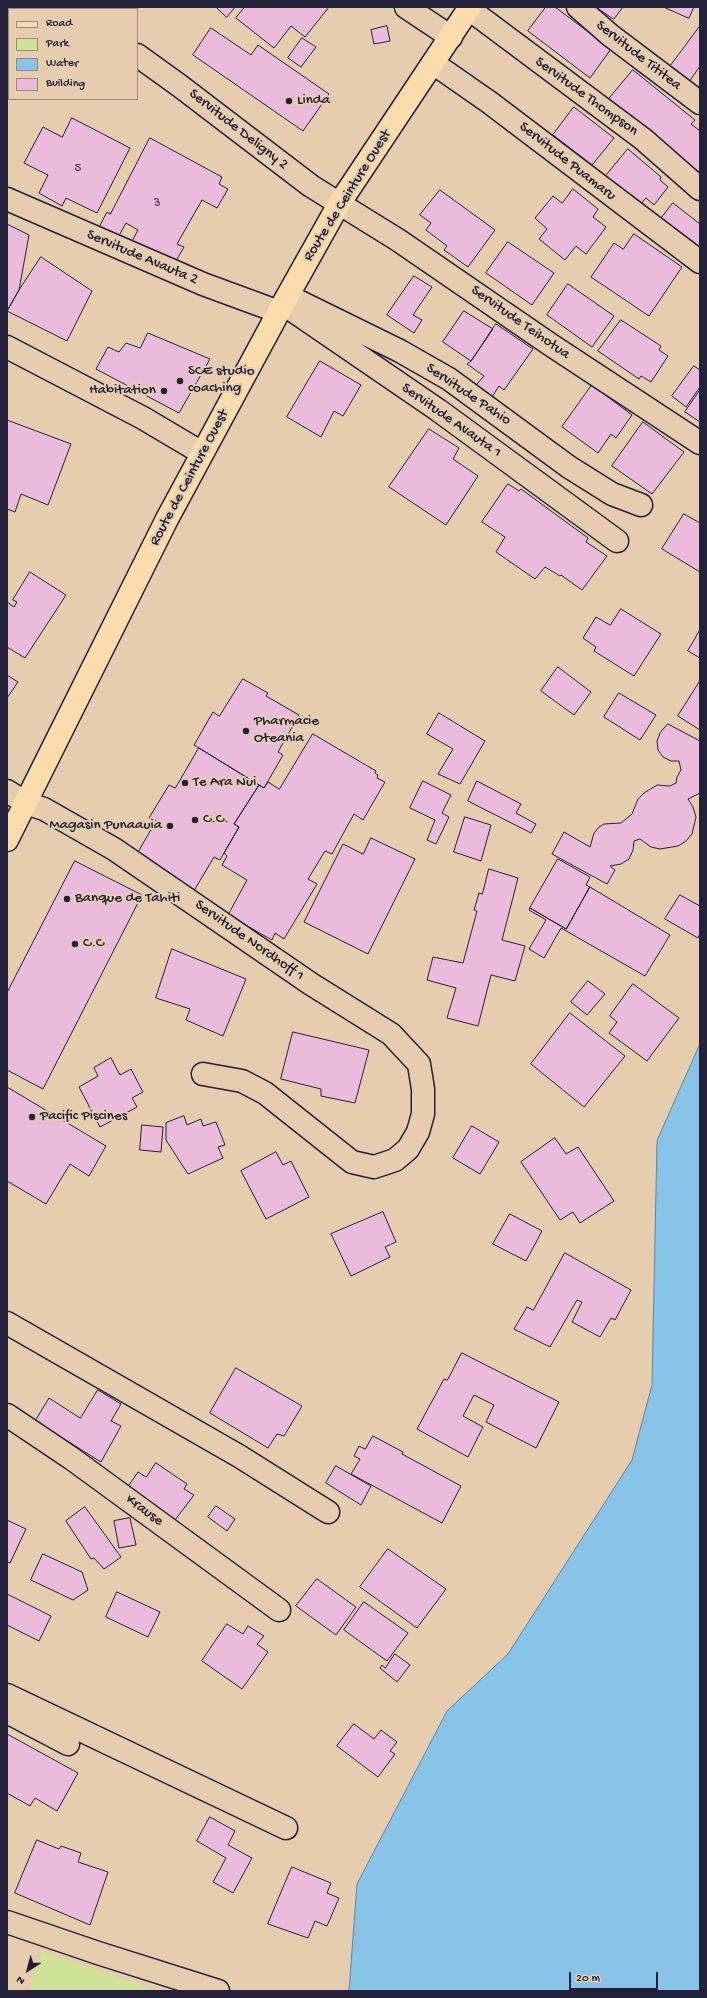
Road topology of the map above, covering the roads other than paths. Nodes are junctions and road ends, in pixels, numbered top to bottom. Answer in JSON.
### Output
{"nodes":[{"id":1,"x":406,"y":7,"type":"edge"},
{"id":2,"x":578,"y":7,"type":"edge"},
{"id":3,"x":470,"y":8,"type":"edge"},
{"id":4,"x":451,"y":37,"type":"junction"},
{"id":5,"x":138,"y":56,"type":"edge"},
{"id":6,"x":433,"y":63,"type":"junction"},
{"id":7,"x":700,"y":103,"type":"edge"},
{"id":8,"x":700,"y":189,"type":"edge"},
{"id":9,"x":7,"y":199,"type":"edge"},
{"id":10,"x":339,"y":204,"type":"junction"},
{"id":11,"x":700,"y":262,"type":"edge"},
{"id":12,"x":283,"y":304,"type":"junction"},
{"id":13,"x":7,"y":347,"type":"edge"},
{"id":14,"x":700,"y":443,"type":"edge"},
{"id":15,"x":202,"y":453,"type":"junction"},
{"id":16,"x":641,"y":506,"type":"dead end"},
{"id":17,"x":617,"y":541,"type":"dead end"},
{"id":18,"x":7,"y":791,"type":"edge"},
{"id":19,"x":26,"y":803,"type":"junction"},
{"id":20,"x":7,"y":840,"type":"edge"},
{"id":21,"x":203,"y":1074,"type":"dead end"},
{"id":22,"x":7,"y":1323,"type":"edge"},
{"id":23,"x":7,"y":1415,"type":"edge"},
{"id":24,"x":328,"y":1512,"type":"dead end"},
{"id":25,"x":279,"y":1610,"type":"dead end"},
{"id":26,"x":7,"y":1696,"type":"edge"},
{"id":27,"x":7,"y":1712,"type":"edge"},
{"id":28,"x":68,"y":1744,"type":"dead end"},
{"id":29,"x":286,"y":1828,"type":"dead end"},
{"id":30,"x":7,"y":1922,"type":"edge"},
{"id":31,"x":218,"y":1991,"type":"edge"}],
"edges":[{"from":1,"to":4,"type":"street"},
{"from":2,"to":7,"type":"street","name":"Servitude Tititea"},
{"from":3,"to":4,"type":"main road","name":"Route de Ceinture Ouest"},
{"from":3,"to":8,"type":"street","name":"Servitude Thompson"},
{"from":4,"to":6,"type":"main road","name":"Route de Ceinture Ouest"},
{"from":5,"to":10,"type":"street","name":"Servitude Deligny 2"},
{"from":6,"to":10,"type":"main road","name":"Route de Ceinture Ouest"},
{"from":6,"to":11,"type":"street","name":"Servitude Puamaru"},
{"from":9,"to":12,"type":"street","name":"Servitude Avauta 2"},
{"from":10,"to":12,"type":"main road","name":"Route de Ceinture Ouest"},
{"from":10,"to":14,"type":"street","name":"Servitude Teihotua"},
{"from":12,"to":15,"type":"main road","name":"Route de Ceinture Ouest"},
{"from":12,"to":16,"type":"street","name":"Servitude Pahio"},
{"from":12,"to":17,"type":"street","name":"Servitude Avauta 1"},
{"from":13,"to":15,"type":"street"},
{"from":15,"to":19,"type":"main road","name":"Route de Ceinture Ouest"},
{"from":18,"to":19,"type":"street","name":"Servitude Nordhoff 1"},
{"from":19,"to":20,"type":"main road","name":"Route de Ceinture Ouest"},
{"from":19,"to":21,"type":"street","name":"Servitude Nordhoff 1"},
{"from":22,"to":24,"type":"street"},
{"from":23,"to":25,"type":"street","name":"Krause"},
{"from":26,"to":29,"type":"street"},
{"from":27,"to":28,"type":"street"},
{"from":30,"to":31,"type":"street"}]}
